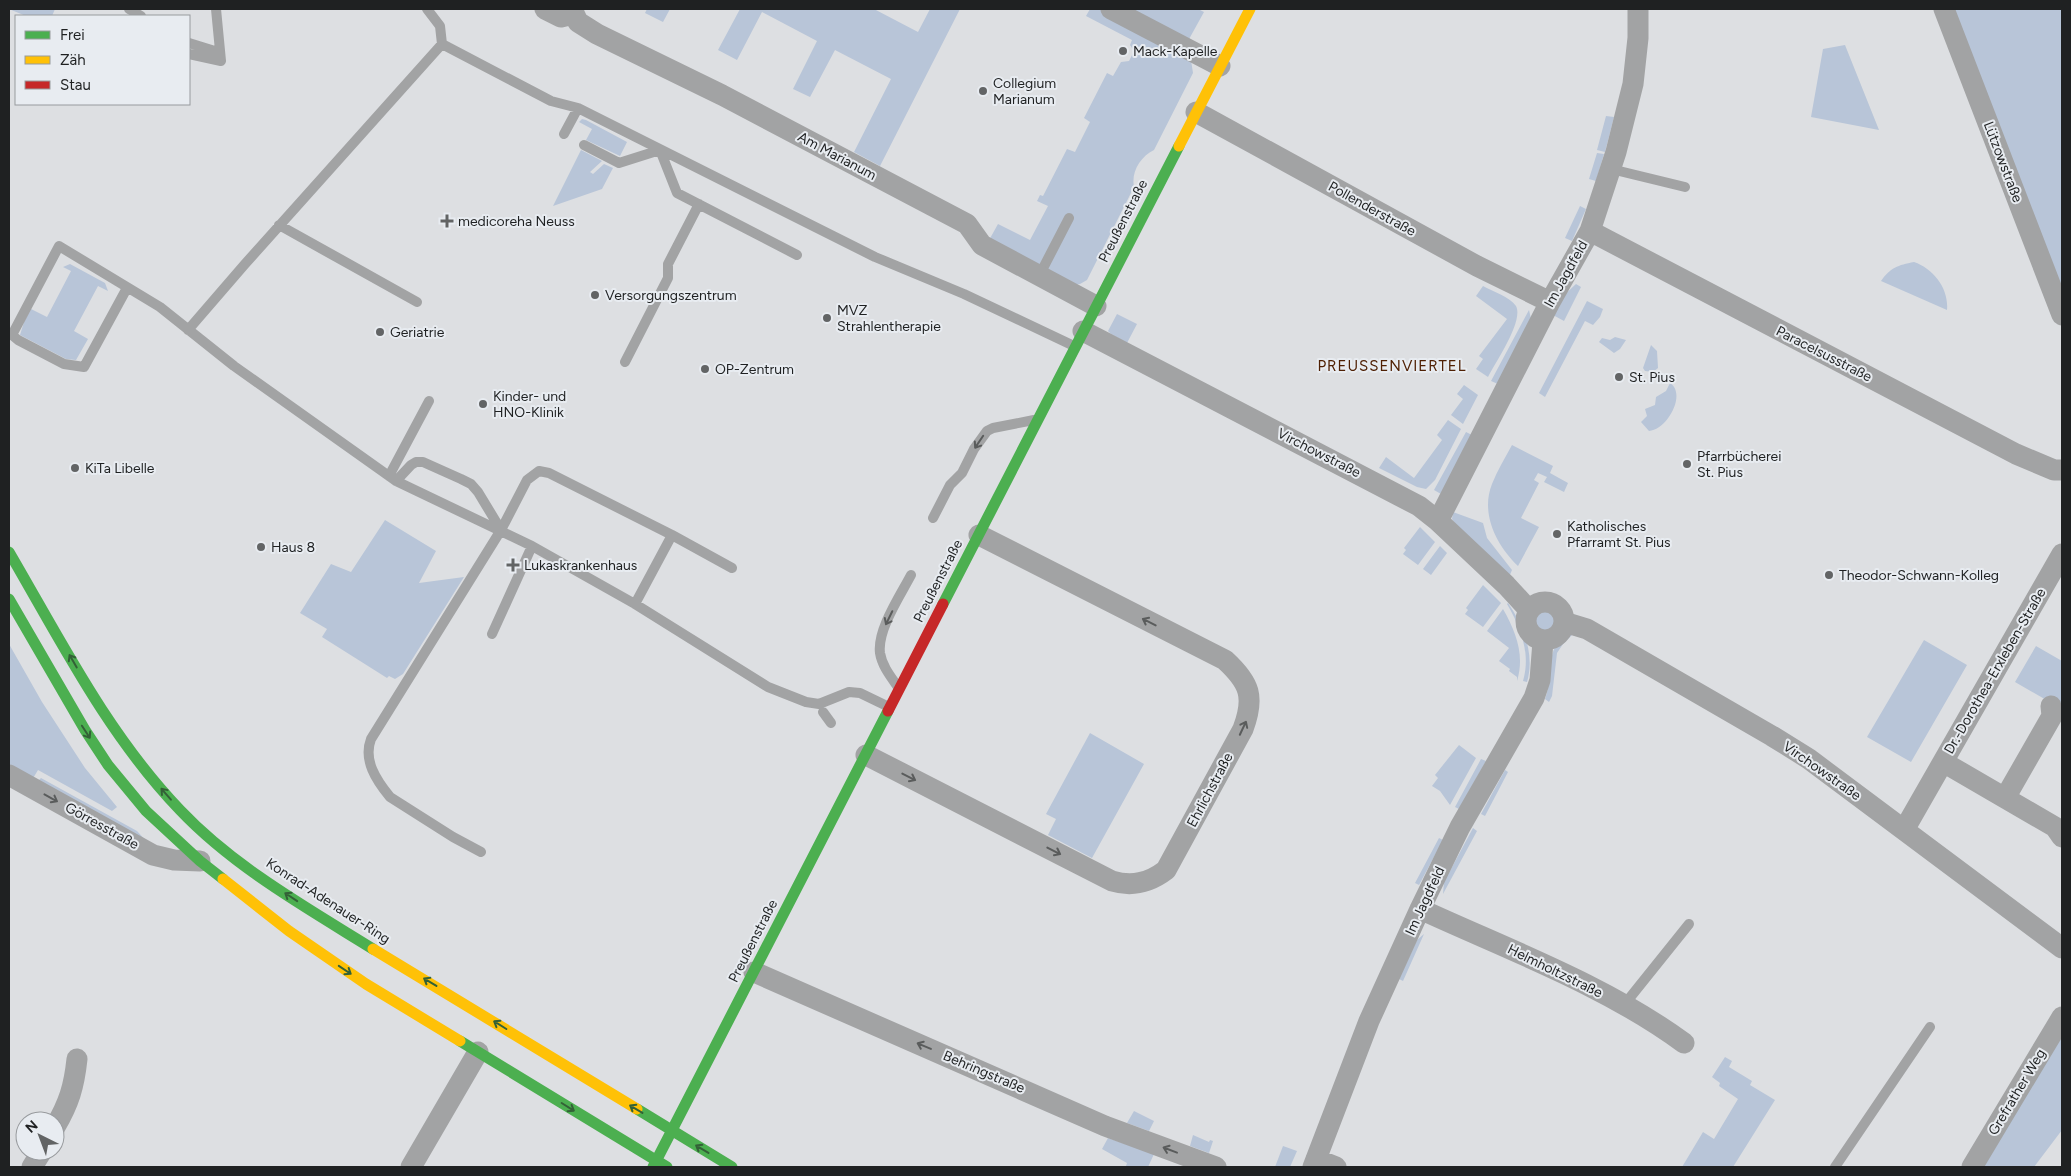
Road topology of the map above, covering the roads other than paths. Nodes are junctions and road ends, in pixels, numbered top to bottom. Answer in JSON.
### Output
{"nodes":[{"id":1,"x":216,"y":9,"type":"edge"},
{"id":2,"x":428,"y":9,"type":"edge"},
{"id":3,"x":544,"y":9,"type":"edge"},
{"id":4,"x":1111,"y":9,"type":"edge"},
{"id":5,"x":1250,"y":9,"type":"edge"},
{"id":6,"x":1638,"y":9,"type":"edge"},
{"id":7,"x":1944,"y":9,"type":"edge"},
{"id":8,"x":573,"y":11,"type":"edge"},
{"id":9,"x":190,"y":43,"type":"edge"},
{"id":10,"x":442,"y":44,"type":"junction"},
{"id":11,"x":190,"y":54,"type":"edge"},
{"id":12,"x":220,"y":57,"type":"junction"},
{"id":13,"x":1220,"y":66,"type":"junction"},
{"id":14,"x":578,"y":108,"type":"junction"},
{"id":15,"x":1196,"y":112,"type":"junction"},
{"id":16,"x":564,"y":134,"type":"dead end"},
{"id":17,"x":584,"y":145,"type":"dead end"},
{"id":18,"x":660,"y":150,"type":"junction"},
{"id":19,"x":1611,"y":169,"type":"junction"},
{"id":20,"x":1685,"y":187,"type":"dead end"},
{"id":21,"x":699,"y":204,"type":"junction"},
{"id":22,"x":1069,"y":218,"type":"dead end"},
{"id":23,"x":279,"y":225,"type":"junction"},
{"id":24,"x":1590,"y":232,"type":"junction"},
{"id":25,"x":797,"y":254,"type":"dead end"},
{"id":26,"x":1039,"y":276,"type":"junction"},
{"id":27,"x":127,"y":288,"type":"junction"},
{"id":28,"x":417,"y":302,"type":"dead end"},
{"id":29,"x":1550,"y":302,"type":"junction"},
{"id":30,"x":1096,"y":306,"type":"junction"},
{"id":31,"x":2062,"y":315,"type":"edge"},
{"id":32,"x":188,"y":330,"type":"junction"},
{"id":33,"x":1079,"y":339,"type":"junction"},
{"id":34,"x":625,"y":362,"type":"dead end"},
{"id":35,"x":429,"y":401,"type":"dead end"},
{"id":36,"x":1038,"y":420,"type":"junction"},
{"id":37,"x":2062,"y":470,"type":"edge"},
{"id":38,"x":392,"y":478,"type":"junction"},
{"id":39,"x":934,"y":518,"type":"dead end"},
{"id":40,"x":1438,"y":521,"type":"junction"},
{"id":41,"x":500,"y":530,"type":"junction"},
{"id":42,"x":672,"y":535,"type":"junction"},
{"id":43,"x":978,"y":535,"type":"junction"},
{"id":44,"x":532,"y":546,"type":"junction"},
{"id":45,"x":9,"y":552,"type":"edge"},
{"id":46,"x":2062,"y":554,"type":"edge"},
{"id":47,"x":732,"y":568,"type":"dead end"},
{"id":48,"x":910,"y":575,"type":"dead end"},
{"id":49,"x":9,"y":599,"type":"edge"},
{"id":50,"x":635,"y":604,"type":"junction"},
{"id":51,"x":1529,"y":610,"type":"junction"},
{"id":52,"x":1564,"y":622,"type":"junction"},
{"id":53,"x":492,"y":634,"type":"dead end"},
{"id":54,"x":1542,"y":641,"type":"junction"},
{"id":55,"x":900,"y":689,"type":"junction"},
{"id":56,"x":2051,"y":706,"type":"dead end"},
{"id":57,"x":890,"y":708,"type":"junction"},
{"id":58,"x":823,"y":712,"type":"dead end"},
{"id":59,"x":830,"y":723,"type":"dead end"},
{"id":60,"x":866,"y":755,"type":"junction"},
{"id":61,"x":1944,"y":762,"type":"junction"},
{"id":62,"x":9,"y":774,"type":"edge"},
{"id":63,"x":2005,"y":798,"type":"junction"},
{"id":64,"x":1904,"y":830,"type":"junction"},
{"id":65,"x":2062,"y":837,"type":"edge"},
{"id":66,"x":481,"y":852,"type":"dead end"},
{"id":67,"x":200,"y":861,"type":"junction"},
{"id":68,"x":1420,"y":909,"type":"junction"},
{"id":69,"x":1689,"y":924,"type":"dead end"},
{"id":70,"x":2062,"y":948,"type":"edge"},
{"id":71,"x":754,"y":972,"type":"junction"},
{"id":72,"x":1624,"y":1005,"type":"junction"},
{"id":73,"x":2062,"y":1017,"type":"edge"},
{"id":74,"x":1930,"y":1027,"type":"dead end"},
{"id":75,"x":1684,"y":1043,"type":"dead end"},
{"id":76,"x":478,"y":1052,"type":"junction"},
{"id":77,"x":77,"y":1059,"type":"dead end"},
{"id":78,"x":64,"y":1111,"type":"edge"},
{"id":79,"x":672,"y":1131,"type":"junction"},
{"id":80,"x":1322,"y":1164,"type":"edge"},
{"id":81,"x":659,"y":1165,"type":"edge"},
{"id":82,"x":411,"y":1167,"type":"edge"},
{"id":83,"x":732,"y":1167,"type":"edge"},
{"id":84,"x":1216,"y":1167,"type":"edge"},
{"id":85,"x":1835,"y":1167,"type":"edge"},
{"id":86,"x":1972,"y":1167,"type":"edge"}],
"edges":[{"from":1,"to":12,"type":"lane"},
{"from":2,"to":10,"type":"lane"},
{"from":3,"to":8,"type":"street","name":"Am Marianum"},
{"from":4,"to":13,"type":"street"},
{"from":5,"to":13,"type":"main road","name":"Preußenstraße"},
{"from":6,"to":19,"type":"street","name":"Im Jagdfeld"},
{"from":7,"to":31,"type":"street","name":"Lützowstraße"},
{"from":8,"to":26,"type":"street","name":"Am Marianum"},
{"from":9,"to":12,"type":"lane"},
{"from":10,"to":14,"type":"lane"},
{"from":10,"to":23,"type":"lane"},
{"from":11,"to":12,"type":"lane"},
{"from":13,"to":15,"type":"main road","name":"Preußenstraße"},
{"from":14,"to":16,"type":"lane"},
{"from":14,"to":18,"type":"lane"},
{"from":15,"to":29,"type":"street","name":"Pollenderstraße"},
{"from":15,"to":30,"type":"main road","name":"Preußenstraße"},
{"from":17,"to":18,"type":"lane"},
{"from":18,"to":21,"type":"lane"},
{"from":18,"to":33,"type":"lane"},
{"from":19,"to":20,"type":"lane"},
{"from":19,"to":24,"type":"street","name":"Im Jagdfeld"},
{"from":21,"to":25,"type":"lane"},
{"from":21,"to":34,"type":"lane"},
{"from":22,"to":26,"type":"lane"},
{"from":23,"to":28,"type":"lane"},
{"from":23,"to":32,"type":"lane"},
{"from":24,"to":29,"type":"street","name":"Im Jagdfeld"},
{"from":24,"to":37,"type":"street","name":"Paracelsusstraße"},
{"from":26,"to":30,"type":"street","name":"Am Marianum"},
{"from":27,"to":27,"type":"lane"},
{"from":27,"to":32,"type":"lane"},
{"from":29,"to":40,"type":"street","name":"Im Jagdfeld"},
{"from":30,"to":33,"type":"main road","name":"Preußenstraße"},
{"from":32,"to":38,"type":"lane"},
{"from":33,"to":36,"type":"main road","name":"Preußenstraße"},
{"from":33,"to":40,"type":"street","name":"Virchowstraße"},
{"from":35,"to":38,"type":"lane"},
{"from":36,"to":39,"type":"lane","one_way":true},
{"from":36,"to":43,"type":"main road","name":"Preußenstraße"},
{"from":38,"to":41,"type":"lane"},
{"from":38,"to":41,"type":"lane"},
{"from":40,"to":51,"type":"street","name":"Virchowstraße"},
{"from":41,"to":42,"type":"lane"},
{"from":41,"to":44,"type":"lane"},
{"from":41,"to":66,"type":"lane"},
{"from":42,"to":47,"type":"lane"},
{"from":42,"to":50,"type":"lane"},
{"from":43,"to":55,"type":"main road","name":"Preußenstraße"},
{"from":60,"to":43,"type":"street","name":"Ehrlichstraße","one_way":true},
{"from":44,"to":50,"type":"lane"},
{"from":44,"to":53,"type":"lane"},
{"from":79,"to":45,"type":"main road","name":"Konrad-Adenauer-Ring","one_way":true},
{"from":46,"to":61,"type":"street","name":"Dr.-Dorothea-Erxleben-Straße"},
{"from":48,"to":55,"type":"lane","one_way":true},
{"from":49,"to":67,"type":"main road","one_way":true},
{"from":50,"to":57,"type":"lane"},
{"from":51,"to":52,"type":"street"},
{"from":51,"to":54,"type":"street"},
{"from":52,"to":54,"type":"street"},
{"from":52,"to":64,"type":"street","name":"Virchowstraße"},
{"from":54,"to":68,"type":"street","name":"Im Jagdfeld"},
{"from":55,"to":57,"type":"main road","name":"Preußenstraße"},
{"from":56,"to":63,"type":"street"},
{"from":57,"to":60,"type":"main road","name":"Preußenstraße"},
{"from":58,"to":59,"type":"lane"},
{"from":60,"to":71,"type":"main road","name":"Preußenstraße"},
{"from":61,"to":63,"type":"street","name":"Dr.-Dorothea-Erxleben-Straße"},
{"from":61,"to":64,"type":"street","name":"Dr.-Dorothea-Erxleben-Straße"},
{"from":62,"to":67,"type":"street","name":"Görresstraße","one_way":true},
{"from":63,"to":65,"type":"street","name":"Dr.-Dorothea-Erxleben-Straße"},
{"from":64,"to":70,"type":"street","name":"Virchowstraße"},
{"from":67,"to":76,"type":"main road","one_way":true},
{"from":68,"to":72,"type":"street","name":"Helmholtzstraße"},
{"from":68,"to":80,"type":"street","name":"Im Jagdfeld"},
{"from":69,"to":72,"type":"lane"},
{"from":71,"to":79,"type":"main road","name":"Preußenstraße"},
{"from":84,"to":71,"type":"street","name":"Behringstraße","one_way":true},
{"from":72,"to":75,"type":"street","name":"Helmholtzstraße"},
{"from":73,"to":86,"type":"street","name":"Grefrather Weg"},
{"from":74,"to":85,"type":"lane"},
{"from":76,"to":81,"type":"main road","one_way":true},
{"from":76,"to":82,"type":"street"},
{"from":77,"to":78,"type":"street"},
{"from":79,"to":81,"type":"main road","name":"Preußenstraße"},
{"from":83,"to":79,"type":"main road","name":"Konrad-Adenauer-Ring","one_way":true}]}
